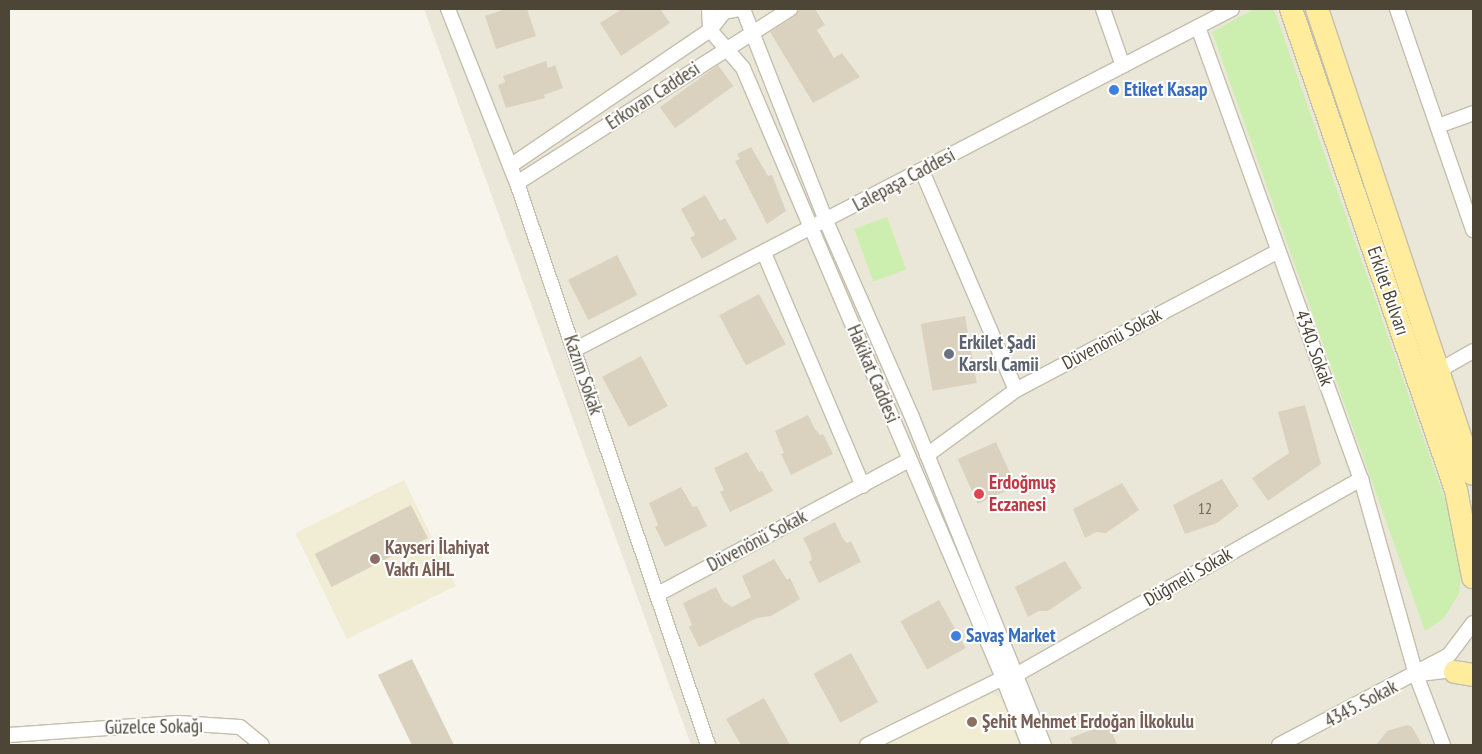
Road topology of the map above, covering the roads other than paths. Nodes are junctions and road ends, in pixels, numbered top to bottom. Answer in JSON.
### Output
{"nodes":[{"id":1,"x":448,"y":9,"type":"edge"},
{"id":2,"x":709,"y":9,"type":"edge"},
{"id":3,"x":740,"y":9,"type":"edge"},
{"id":4,"x":743,"y":9,"type":"edge"},
{"id":5,"x":790,"y":9,"type":"edge"},
{"id":6,"x":1103,"y":9,"type":"edge"},
{"id":7,"x":1232,"y":9,"type":"edge"},
{"id":8,"x":1291,"y":9,"type":"edge"},
{"id":9,"x":1317,"y":9,"type":"edge"},
{"id":10,"x":1397,"y":9,"type":"edge"},
{"id":11,"x":1198,"y":26,"type":"junction"},
{"id":12,"x":710,"y":30,"type":"junction"},
{"id":13,"x":753,"y":35,"type":"junction"},
{"id":14,"x":727,"y":48,"type":"junction"},
{"id":15,"x":1123,"y":66,"type":"junction"},
{"id":16,"x":1473,"y":113,"type":"edge"},
{"id":17,"x":1438,"y":126,"type":"junction"},
{"id":18,"x":510,"y":166,"type":"junction"},
{"id":19,"x":922,"y":171,"type":"junction"},
{"id":20,"x":516,"y":183,"type":"junction"},
{"id":21,"x":1468,"y":196,"type":"edge"},
{"id":22,"x":826,"y":221,"type":"junction"},
{"id":23,"x":812,"y":228,"type":"junction"},
{"id":24,"x":1473,"y":230,"type":"edge"},
{"id":25,"x":1279,"y":251,"type":"junction"},
{"id":26,"x":764,"y":253,"type":"junction"},
{"id":27,"x":574,"y":350,"type":"junction"},
{"id":28,"x":1473,"y":351,"type":"edge"},
{"id":29,"x":1438,"y":371,"type":"junction"},
{"id":30,"x":1016,"y":390,"type":"junction"},
{"id":31,"x":927,"y":455,"type":"junction"},
{"id":32,"x":909,"y":460,"type":"junction"},
{"id":33,"x":1473,"y":474,"type":"edge"},
{"id":34,"x":1361,"y":479,"type":"junction"},
{"id":35,"x":863,"y":486,"type":"junction"},
{"id":36,"x":1473,"y":577,"type":"edge"},
{"id":37,"x":658,"y":594,"type":"junction"},
{"id":38,"x":1473,"y":623,"type":"edge"},
{"id":39,"x":1467,"y":670,"type":"edge"},
{"id":40,"x":1416,"y":675,"type":"junction"},
{"id":41,"x":1010,"y":676,"type":"junction"},
{"id":42,"x":9,"y":735,"type":"edge"},
{"id":43,"x":262,"y":745,"type":"edge"},
{"id":44,"x":708,"y":745,"type":"edge"},
{"id":45,"x":867,"y":745,"type":"edge"},
{"id":46,"x":1029,"y":745,"type":"edge"},
{"id":47,"x":1044,"y":745,"type":"edge"},
{"id":48,"x":1279,"y":745,"type":"edge"},
{"id":49,"x":1443,"y":745,"type":"edge"}],
"edges":[{"from":1,"to":18,"type":"street","name":"Kazım Sokak"},
{"from":2,"to":12,"type":"street"},
{"from":3,"to":12,"type":"street","name":"Erkovan Caddesi"},
{"from":4,"to":13,"type":"street","name":"Hakikat Caddesi"},
{"from":5,"to":13,"type":"street","name":"Erkovan Caddesi"},
{"from":6,"to":15,"type":"street"},
{"from":7,"to":11,"type":"street","name":"Lalepaşa Caddesi"},
{"from":8,"to":36,"type":"main road","name":"Erkilet Bulvarı"},
{"from":9,"to":29,"type":"main road","name":"Erkilet Bulvarı"},
{"from":10,"to":17,"type":"street"},
{"from":11,"to":15,"type":"street","name":"Lalepaşa Caddesi"},
{"from":11,"to":25,"type":"street","name":"4340. Sokak"},
{"from":12,"to":14,"type":"street","name":"Hakikat Caddesi"},
{"from":12,"to":18,"type":"street","name":"Erkovan Caddesi"},
{"from":13,"to":14,"type":"street","name":"Erkovan Caddesi"},
{"from":13,"to":22,"type":"street","name":"Hakikat Caddesi"},
{"from":14,"to":20,"type":"street","name":"Erkovan Caddesi"},
{"from":14,"to":23,"type":"street","name":"Hakikat Caddesi"},
{"from":15,"to":19,"type":"street","name":"Lalepaşa Caddesi"},
{"from":16,"to":17,"type":"street"},
{"from":17,"to":21,"type":"street"},
{"from":18,"to":20,"type":"street","name":"Kazım Sokak"},
{"from":19,"to":22,"type":"street","name":"Lalepaşa Caddesi"},
{"from":19,"to":30,"type":"street"},
{"from":20,"to":27,"type":"street","name":"Kazım Sokak"},
{"from":21,"to":24,"type":"street"},
{"from":22,"to":23,"type":"street","name":"Lalepaşa Caddesi"},
{"from":22,"to":31,"type":"street","name":"Hakikat Caddesi"},
{"from":23,"to":26,"type":"street","name":"Lalepaşa Caddesi"},
{"from":23,"to":32,"type":"street","name":"Hakikat Caddesi"},
{"from":25,"to":30,"type":"street","name":"Düvenönü Sokak"},
{"from":25,"to":34,"type":"street","name":"4340. Sokak"},
{"from":26,"to":27,"type":"street","name":"Lalepaşa Caddesi"},
{"from":26,"to":35,"type":"street"},
{"from":27,"to":37,"type":"street","name":"Kazım Sokak"},
{"from":28,"to":29,"type":"street"},
{"from":29,"to":33,"type":"main road","name":"Erkilet Bulvarı"},
{"from":30,"to":31,"type":"street","name":"Düvenönü Sokak"},
{"from":31,"to":41,"type":"street","name":"Hakikat Caddesi"},
{"from":32,"to":35,"type":"street","name":"Düvenönü Sokak"},
{"from":32,"to":41,"type":"street","name":"Hakikat Caddesi"},
{"from":34,"to":40,"type":"street","name":"4340. Sokak"},
{"from":34,"to":41,"type":"street","name":"Düğmeli Sokak"},
{"from":35,"to":37,"type":"street","name":"Düvenönü Sokak"},
{"from":37,"to":44,"type":"street","name":"Kazım Sokak"},
{"from":38,"to":40,"type":"street","name":"4345. Sokak"},
{"from":39,"to":40,"type":"street","name":"4345. Sokak"},
{"from":40,"to":48,"type":"street","name":"4345. Sokak"},
{"from":40,"to":49,"type":"street","name":"4340. Sokak"},
{"from":41,"to":45,"type":"street","name":"Düğmeli Sokak"},
{"from":41,"to":46,"type":"street","name":"Hakikat Caddesi"},
{"from":41,"to":47,"type":"street","name":"Hakikat Caddesi"},
{"from":42,"to":43,"type":"street","name":"Güzelce Sokağı"}]}
